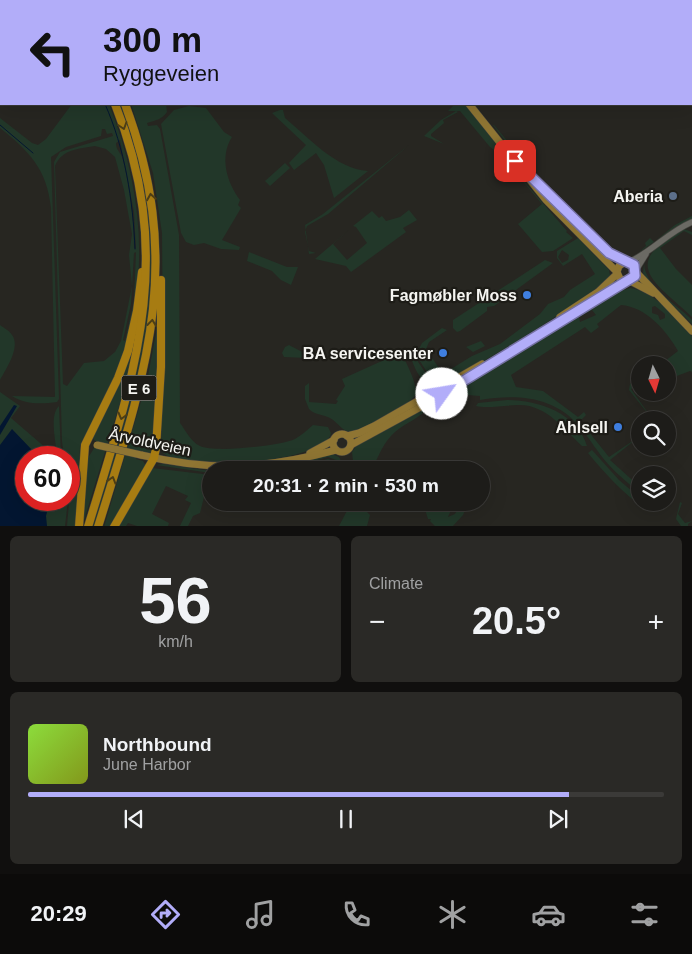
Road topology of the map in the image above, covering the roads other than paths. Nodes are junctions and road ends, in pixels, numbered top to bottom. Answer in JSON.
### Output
{"nodes":[{"id":1,"x":115,"y":105,"type":"edge"},
{"id":2,"x":125,"y":105,"type":"edge"},
{"id":3,"x":470,"y":105,"type":"edge"},
{"id":4,"x":515,"y":161,"type":"junction"},
{"id":5,"x":692,"y":222,"type":"edge"},
{"id":6,"x":156,"y":246,"type":"junction"},
{"id":7,"x":146,"y":247,"type":"junction"},
{"id":8,"x":646,"y":254,"type":"junction"},
{"id":9,"x":627,"y":262,"type":"junction"},
{"id":10,"x":636,"y":271,"type":"junction"},
{"id":11,"x":617,"y":273,"type":"junction"},
{"id":12,"x":628,"y":281,"type":"junction"},
{"id":13,"x":657,"y":296,"type":"junction"},
{"id":14,"x":692,"y":331,"type":"edge"},
{"id":15,"x":347,"y":436,"type":"junction"},
{"id":16,"x":334,"y":440,"type":"junction"},
{"id":17,"x":86,"y":442,"type":"junction"},
{"id":18,"x":351,"y":445,"type":"junction"},
{"id":19,"x":336,"y":450,"type":"junction"},
{"id":20,"x":154,"y":458,"type":"junction"},
{"id":21,"x":299,"y":458,"type":"junction"},
{"id":22,"x":79,"y":526,"type":"edge"},
{"id":23,"x":88,"y":526,"type":"edge"},
{"id":24,"x":98,"y":526,"type":"edge"},
{"id":25,"x":114,"y":526,"type":"edge"}],
"edges":[{"from":1,"to":7,"type":"highway","number":"E 6","one_way":true},
{"from":6,"to":2,"type":"highway","number":"E 6","one_way":true},
{"from":3,"to":4,"type":"main road"},
{"from":4,"to":9,"type":"main road"},
{"from":4,"to":11,"type":"main road"},
{"from":5,"to":8,"type":"street"},
{"from":6,"to":20,"type":"highway","number":"E 6"},
{"from":24,"to":6,"type":"highway","number":"E 6","one_way":true},
{"from":7,"to":17,"type":"highway","number":"E 6"},
{"from":7,"to":23,"type":"highway","number":"E 6","one_way":true},
{"from":8,"to":9,"type":"street"},
{"from":8,"to":10,"type":"street"},
{"from":9,"to":10,"type":"main road"},
{"from":9,"to":11,"type":"main road"},
{"from":10,"to":12,"type":"main road"},
{"from":10,"to":13,"type":"main road"},
{"from":11,"to":12,"type":"main road"},
{"from":11,"to":15,"type":"main road"},
{"from":12,"to":13,"type":"main road"},
{"from":12,"to":18,"type":"main road"},
{"from":13,"to":14,"type":"main road"},
{"from":15,"to":16,"type":"main road"},
{"from":15,"to":18,"type":"main road"},
{"from":16,"to":19,"type":"main road"},
{"from":16,"to":21,"type":"main road"},
{"from":17,"to":20,"type":"main road","name":"Årvoldveien","bridge":true},
{"from":17,"to":22,"type":"highway","number":"E 6"},
{"from":18,"to":19,"type":"main road"},
{"from":19,"to":21,"type":"main road","name":"Årvoldveien"},
{"from":20,"to":21,"type":"main road","name":"Årvoldveien"},
{"from":20,"to":25,"type":"highway","number":"E 6"}]}
